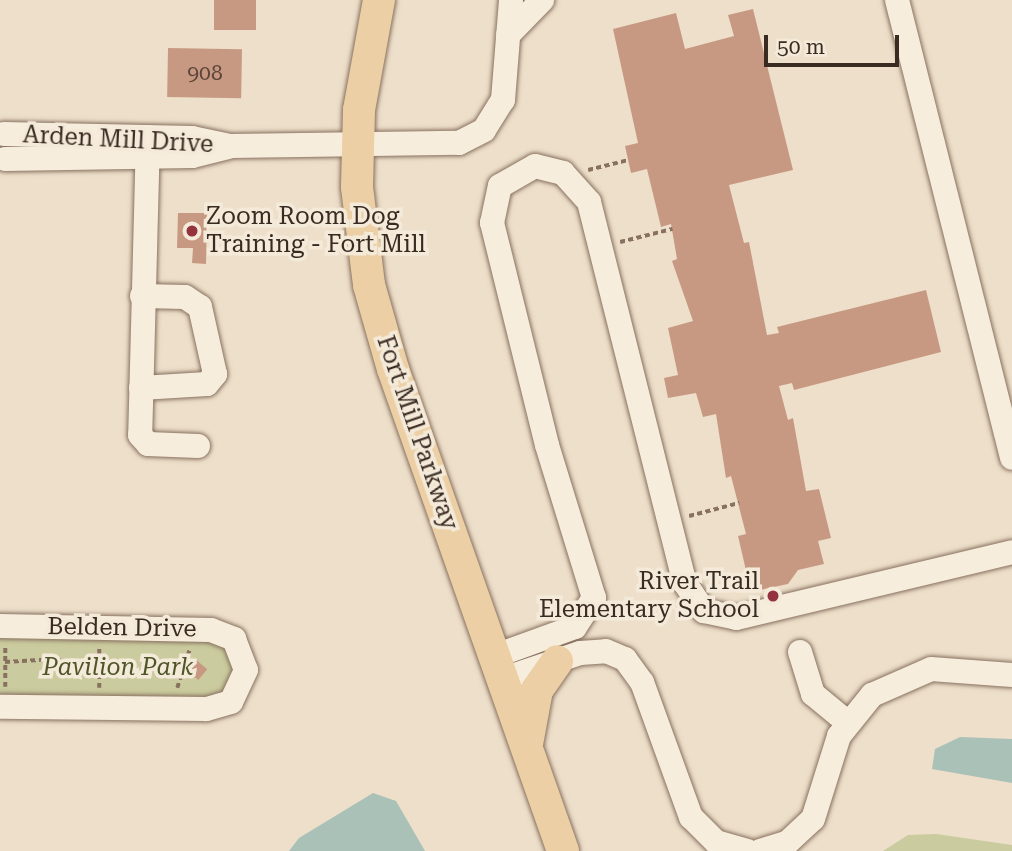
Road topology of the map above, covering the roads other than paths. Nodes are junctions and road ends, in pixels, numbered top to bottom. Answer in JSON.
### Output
{"nodes":[{"id":1,"x":379,"y":0,"type":"edge"},
{"id":2,"x":511,"y":0,"type":"edge"},
{"id":3,"x":542,"y":0,"type":"edge"},
{"id":4,"x":897,"y":0,"type":"edge"},
{"id":5,"x":508,"y":35,"type":"junction"},
{"id":6,"x":148,"y":147,"type":"junction"},
{"id":7,"x":2,"y":148,"type":"edge"},
{"id":8,"x":358,"y":148,"type":"junction"},
{"id":9,"x":142,"y":296,"type":"junction"},
{"id":10,"x":141,"y":388,"type":"junction"},
{"id":11,"x":198,"y":446,"type":"dead end"},
{"id":12,"x":1012,"y":458,"type":"edge"},
{"id":13,"x":1012,"y":552,"type":"edge"},
{"id":14,"x":2,"y":635,"type":"edge"},
{"id":15,"x":800,"y":652,"type":"dead end"},
{"id":16,"x":557,"y":661,"type":"junction"},
{"id":17,"x":499,"y":667,"type":"junction"},
{"id":18,"x":1012,"y":675,"type":"edge"},
{"id":19,"x":2,"y":699,"type":"edge"},
{"id":20,"x":847,"y":722,"type":"junction"},
{"id":21,"x":526,"y":745,"type":"junction"},
{"id":22,"x":564,"y":851,"type":"edge"},
{"id":23,"x":747,"y":851,"type":"edge"},
{"id":24,"x":760,"y":851,"type":"edge"}],
"edges":[{"from":1,"to":8,"type":"main road","name":"Fort Mill Parkway"},
{"from":2,"to":5,"type":"street","name":"Arden Mill Drive"},
{"from":3,"to":5,"type":"street"},
{"from":4,"to":12,"type":"street"},
{"from":5,"to":8,"type":"street","name":"Arden Mill Drive"},
{"from":6,"to":7,"type":"street","name":"Arden Mill Drive"},
{"from":6,"to":8,"type":"street","name":"Arden Mill Drive"},
{"from":6,"to":9,"type":"street"},
{"from":8,"to":17,"type":"main road","name":"Fort Mill Parkway"},
{"from":9,"to":10,"type":"street"},
{"from":9,"to":10,"type":"street"},
{"from":10,"to":11,"type":"street"},
{"from":13,"to":17,"type":"street"},
{"from":14,"to":19,"type":"street","name":"Belden Drive"},
{"from":15,"to":20,"type":"street"},
{"from":16,"to":17,"type":"street"},
{"from":16,"to":21,"type":"main road"},
{"from":16,"to":23,"type":"street"},
{"from":17,"to":21,"type":"main road","name":"Fort Mill Parkway"},
{"from":18,"to":20,"type":"street"},
{"from":20,"to":24,"type":"street"},
{"from":21,"to":22,"type":"main road","name":"Fort Mill Parkway"}]}
